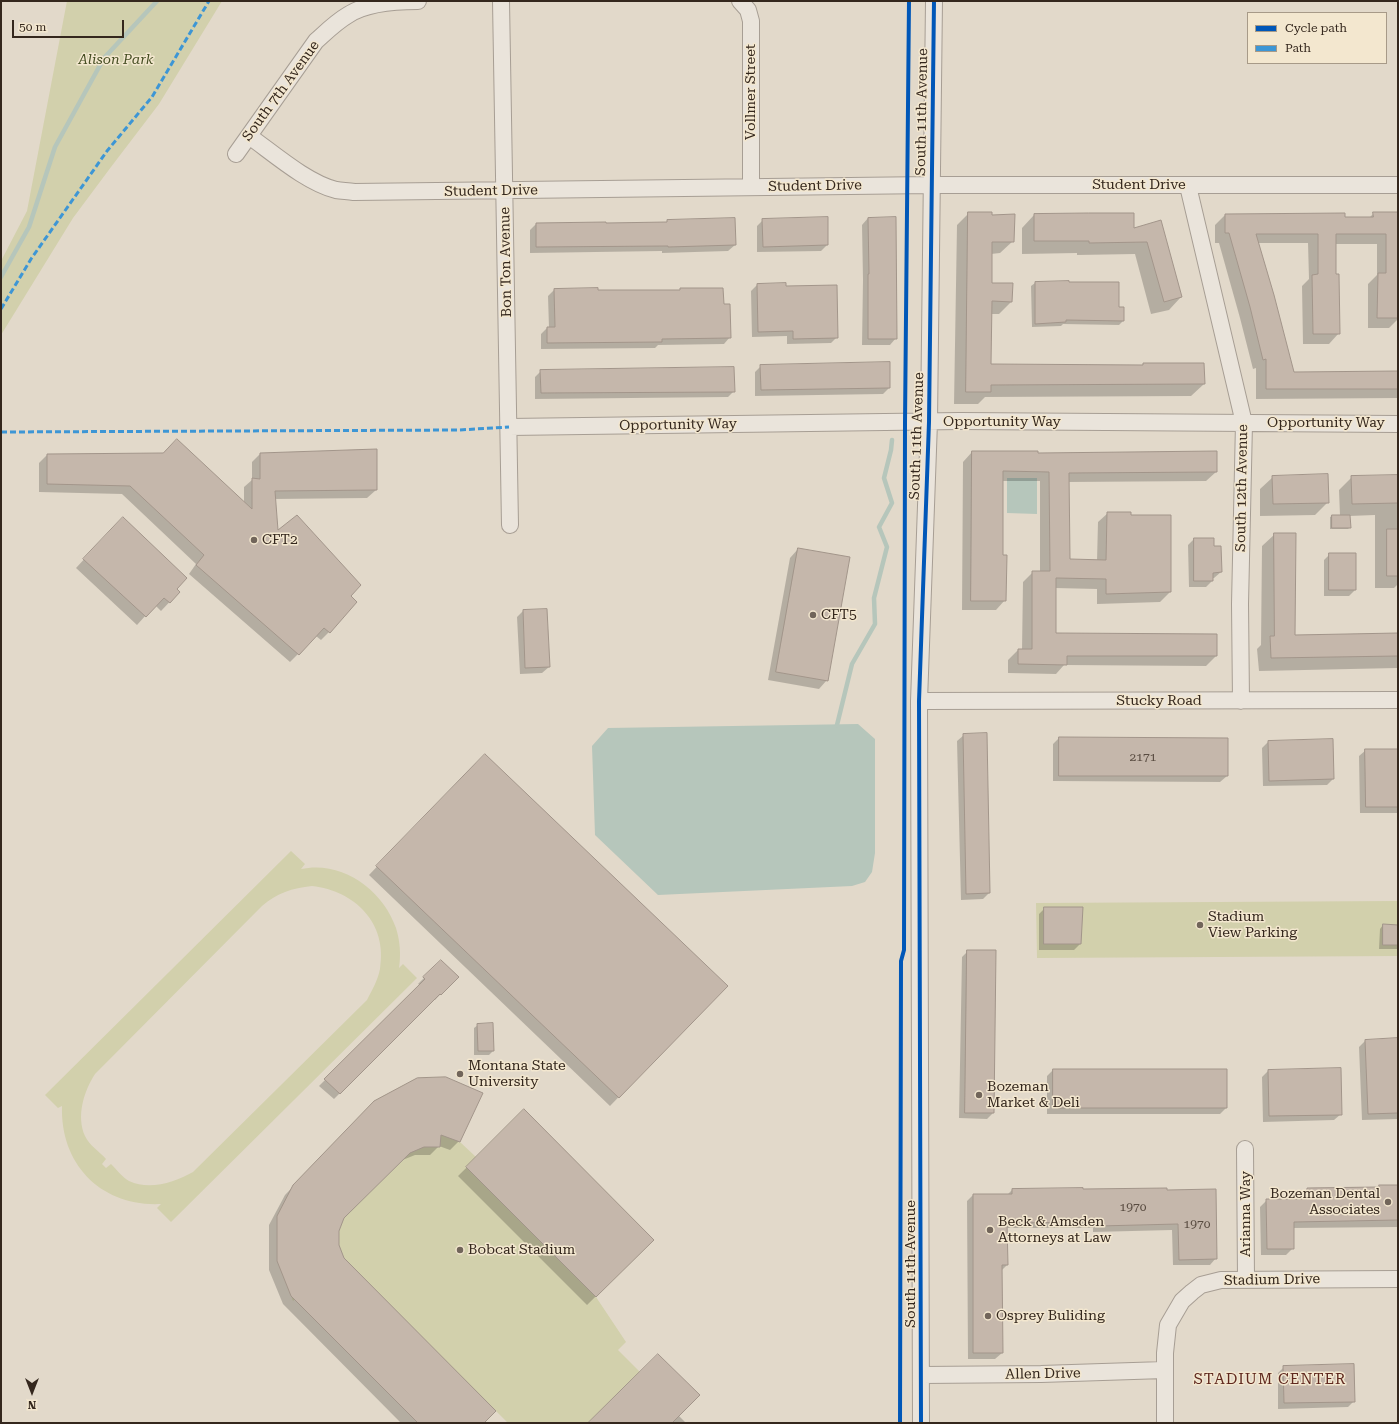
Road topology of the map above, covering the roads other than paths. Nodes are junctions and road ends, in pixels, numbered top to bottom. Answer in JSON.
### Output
{"nodes":[{"id":1,"x":418,"y":1,"type":"edge"},
{"id":2,"x":501,"y":1,"type":"edge"},
{"id":3,"x":740,"y":1,"type":"edge"},
{"id":4,"x":934,"y":1,"type":"edge"},
{"id":5,"x":249,"y":136,"type":"junction"},
{"id":6,"x":236,"y":154,"type":"dead end"},
{"id":7,"x":932,"y":184,"type":"junction"},
{"id":8,"x":1398,"y":185,"type":"edge"},
{"id":9,"x":1188,"y":186,"type":"junction"},
{"id":10,"x":751,"y":187,"type":"junction"},
{"id":11,"x":505,"y":191,"type":"junction"},
{"id":12,"x":929,"y":422,"type":"junction"},
{"id":13,"x":1244,"y":423,"type":"junction"},
{"id":14,"x":1398,"y":424,"type":"edge"},
{"id":15,"x":509,"y":427,"type":"junction"},
{"id":16,"x":510,"y":525,"type":"dead end"},
{"id":17,"x":1241,"y":700,"type":"junction"},
{"id":18,"x":1398,"y":700,"type":"edge"},
{"id":19,"x":919,"y":701,"type":"junction"},
{"id":20,"x":1245,"y":1149,"type":"dead end"},
{"id":21,"x":1246,"y":1279,"type":"junction"},
{"id":22,"x":1398,"y":1279,"type":"edge"},
{"id":23,"x":1164,"y":1370,"type":"junction"},
{"id":24,"x":922,"y":1375,"type":"junction"},
{"id":25,"x":921,"y":1423,"type":"edge"},
{"id":26,"x":1164,"y":1423,"type":"edge"}],
"edges":[{"from":1,"to":5,"type":"street","name":"South 7th Avenue"},
{"from":2,"to":11,"type":"street","name":"Bon Ton Avenue"},
{"from":3,"to":10,"type":"street","name":"Vollmer Street"},
{"from":4,"to":7,"type":"street","name":"South 11th Avenue"},
{"from":5,"to":6,"type":"street","name":"South 7th Avenue"},
{"from":5,"to":11,"type":"street","name":"Student Drive"},
{"from":7,"to":9,"type":"street","name":"Student Drive"},
{"from":7,"to":10,"type":"street","name":"Student Drive"},
{"from":7,"to":12,"type":"street","name":"South 11th Avenue"},
{"from":8,"to":9,"type":"street","name":"Student Drive"},
{"from":9,"to":13,"type":"street","name":"South 12th Avenue"},
{"from":10,"to":11,"type":"street","name":"Student Drive"},
{"from":11,"to":15,"type":"street","name":"Bon Ton Avenue"},
{"from":12,"to":13,"type":"street","name":"Opportunity Way"},
{"from":12,"to":15,"type":"street","name":"Opportunity Way"},
{"from":12,"to":19,"type":"street","name":"South 11th Avenue"},
{"from":13,"to":14,"type":"street","name":"Opportunity Way"},
{"from":13,"to":17,"type":"street","name":"South 12th Avenue"},
{"from":15,"to":16,"type":"street","name":"Bon Ton Avenue"},
{"from":17,"to":18,"type":"street","name":"Stucky Road"},
{"from":17,"to":19,"type":"street","name":"Stucky Road"},
{"from":19,"to":24,"type":"street","name":"South 11th Avenue"},
{"from":20,"to":21,"type":"street","name":"Arianna Way"},
{"from":21,"to":22,"type":"street","name":"Stadium Drive"},
{"from":21,"to":23,"type":"street","name":"Stadium Drive"},
{"from":23,"to":24,"type":"street","name":"Allen Drive"},
{"from":23,"to":26,"type":"street","name":"Stadium Drive"},
{"from":24,"to":25,"type":"street","name":"South 11th Avenue"}]}
